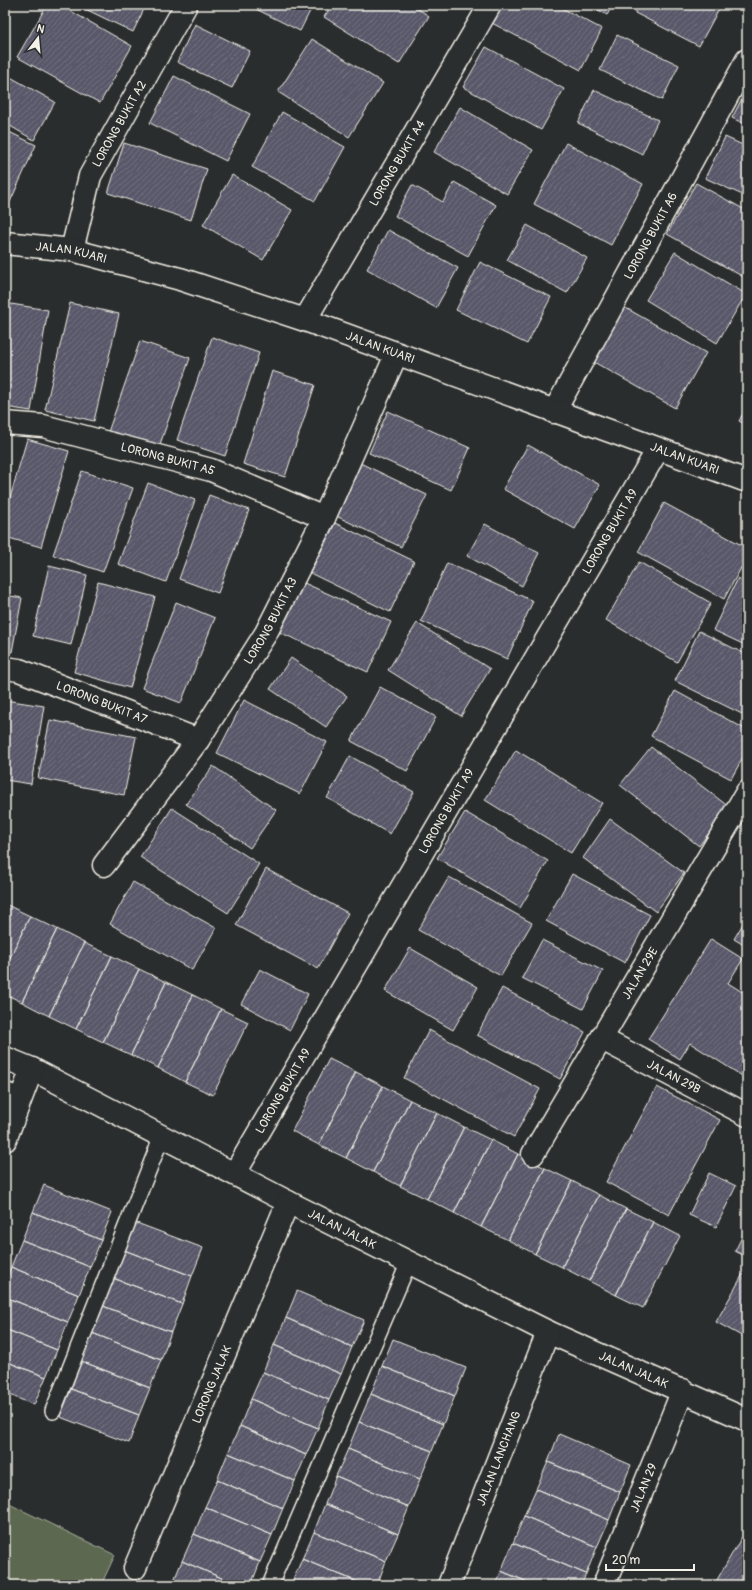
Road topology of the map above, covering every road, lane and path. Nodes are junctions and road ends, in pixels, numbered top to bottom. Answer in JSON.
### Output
{"nodes":[{"id":1,"x":186,"y":5,"type":"edge"},
{"id":2,"x":490,"y":5,"type":"edge"},
{"id":3,"x":747,"y":60,"type":"edge"},
{"id":4,"x":5,"y":243,"type":"edge"},
{"id":5,"x":72,"y":250,"type":"junction"},
{"id":6,"x":305,"y":320,"type":"junction"},
{"id":7,"x":396,"y":355,"type":"junction"},
{"id":8,"x":554,"y":412,"type":"junction"},
{"id":9,"x":5,"y":423,"type":"edge"},
{"id":10,"x":658,"y":449,"type":"junction"},
{"id":11,"x":747,"y":481,"type":"edge"},
{"id":12,"x":324,"y":518,"type":"junction"},
{"id":13,"x":5,"y":668,"type":"edge"},
{"id":14,"x":198,"y":740,"type":"junction"},
{"id":15,"x":745,"y":800,"type":"edge"},
{"id":16,"x":104,"y":865,"type":"dead end"},
{"id":17,"x":602,"y":1039,"type":"junction"},
{"id":18,"x":5,"y":1058,"type":"edge"},
{"id":19,"x":32,"y":1069,"type":"junction"},
{"id":20,"x":13,"y":1093,"type":"edge"},
{"id":21,"x":747,"y":1115,"type":"edge"},
{"id":22,"x":162,"y":1136,"type":"junction"},
{"id":23,"x":5,"y":1140,"type":"edge"},
{"id":24,"x":533,"y":1154,"type":"dead end"},
{"id":25,"x":235,"y":1173,"type":"junction"},
{"id":26,"x":288,"y":1202,"type":"junction"},
{"id":27,"x":409,"y":1262,"type":"junction"},
{"id":28,"x":548,"y":1332,"type":"junction"},
{"id":29,"x":684,"y":1390,"type":"junction"},
{"id":30,"x":53,"y":1411,"type":"dead end"},
{"id":31,"x":747,"y":1420,"type":"edge"},
{"id":32,"x":135,"y":1568,"type":"dead end"},
{"id":33,"x":270,"y":1585,"type":"edge"},
{"id":34,"x":449,"y":1585,"type":"edge"},
{"id":35,"x":604,"y":1585,"type":"edge"}],
"edges":[{"from":1,"to":5,"type":"street","name":"LORONG BUKIT A2"},
{"from":2,"to":6,"type":"street","name":"LORONG BUKIT A4"},
{"from":3,"to":8,"type":"street","name":"LORONG BUKIT A6"},
{"from":4,"to":5,"type":"street","name":"JALAN KUARI"},
{"from":5,"to":6,"type":"street","name":"JALAN KUARI"},
{"from":6,"to":7,"type":"street","name":"JALAN KUARI"},
{"from":7,"to":8,"type":"street","name":"JALAN KUARI"},
{"from":7,"to":12,"type":"street","name":"LORONG BUKIT A3"},
{"from":8,"to":10,"type":"street","name":"JALAN KUARI"},
{"from":9,"to":12,"type":"street","name":"LORONG BUKIT A5"},
{"from":10,"to":11,"type":"street","name":"JALAN KUARI"},
{"from":10,"to":25,"type":"street","name":"LORONG BUKIT A9"},
{"from":12,"to":14,"type":"street","name":"LORONG BUKIT A3"},
{"from":13,"to":14,"type":"street","name":"LORONG BUKIT A7"},
{"from":14,"to":16,"type":"street","name":"LORONG BUKIT A3"},
{"from":15,"to":17,"type":"street","name":"JALAN 29E"},
{"from":17,"to":21,"type":"street","name":"JALAN 29B"},
{"from":17,"to":24,"type":"street","name":"JALAN 29E"},
{"from":18,"to":19,"type":"street","name":"JALAN JALAK"},
{"from":19,"to":20,"type":"street"},
{"from":19,"to":22,"type":"street","name":"JALAN JALAK"},
{"from":20,"to":23,"type":"street"},
{"from":22,"to":25,"type":"street","name":"JALAN JALAK"},
{"from":22,"to":30,"type":"lane"},
{"from":25,"to":26,"type":"street","name":"JALAN JALAK"},
{"from":26,"to":27,"type":"street","name":"JALAN JALAK"},
{"from":26,"to":32,"type":"street","name":"LORONG JALAK"},
{"from":27,"to":28,"type":"street","name":"JALAN JALAK"},
{"from":27,"to":33,"type":"lane"},
{"from":28,"to":29,"type":"street","name":"JALAN JALAK"},
{"from":28,"to":34,"type":"street","name":"JALAN LANCHANG"},
{"from":29,"to":31,"type":"street","name":"JALAN JALAK"},
{"from":29,"to":35,"type":"street","name":"JALAN 29"}]}
